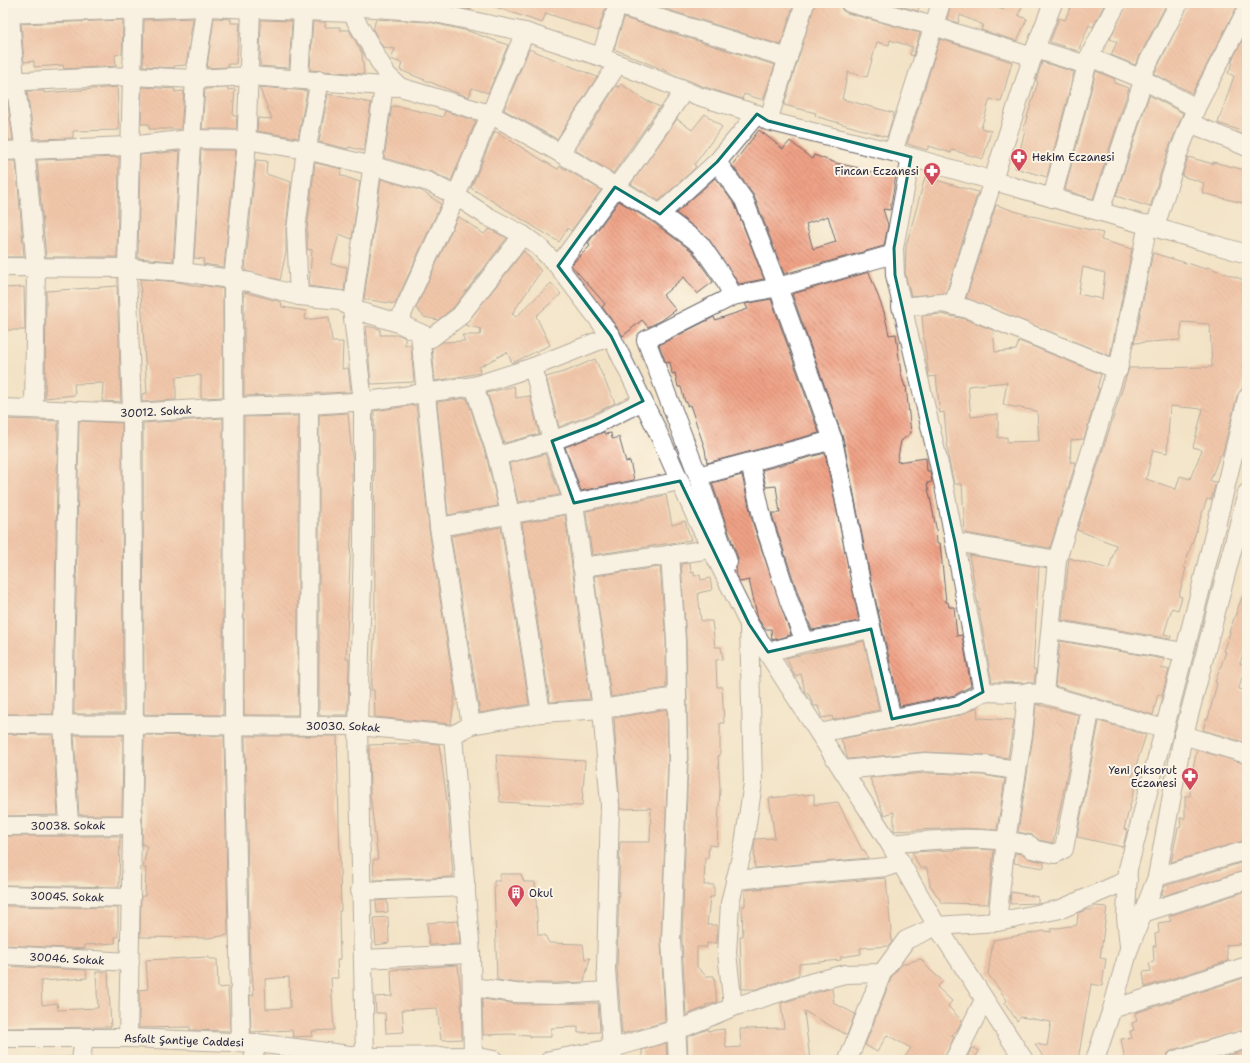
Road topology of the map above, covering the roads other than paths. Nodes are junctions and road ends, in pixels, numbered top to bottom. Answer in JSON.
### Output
{"nodes":[{"id":1,"x":805,"y":3,"type":"edge"},
{"id":2,"x":850,"y":3,"type":"edge"},
{"id":3,"x":941,"y":3,"type":"edge"},
{"id":4,"x":1053,"y":3,"type":"edge"},
{"id":5,"x":1117,"y":3,"type":"edge"},
{"id":6,"x":1179,"y":3,"type":"edge"},
{"id":7,"x":618,"y":4,"type":"edge"},
{"id":8,"x":206,"y":5,"type":"edge"},
{"id":9,"x":134,"y":6,"type":"edge"},
{"id":10,"x":348,"y":7,"type":"edge"},
{"id":11,"x":430,"y":7,"type":"edge"},
{"id":12,"x":250,"y":9,"type":"junction"},
{"id":13,"x":1247,"y":9,"type":"edge"},
{"id":14,"x":7,"y":10,"type":"edge"},
{"id":15,"x":303,"y":11,"type":"junction"},
{"id":16,"x":933,"y":26,"type":"junction"},
{"id":17,"x":525,"y":32,"type":"junction"},
{"id":18,"x":1034,"y":53,"type":"junction"},
{"id":19,"x":601,"y":57,"type":"junction"},
{"id":20,"x":788,"y":58,"type":"junction"},
{"id":21,"x":1088,"y":61,"type":"junction"},
{"id":22,"x":617,"y":65,"type":"junction"},
{"id":23,"x":131,"y":76,"type":"junction"},
{"id":24,"x":250,"y":76,"type":"junction"},
{"id":25,"x":195,"y":79,"type":"junction"},
{"id":26,"x":299,"y":79,"type":"junction"},
{"id":27,"x":1142,"y":79,"type":"junction"},
{"id":28,"x":320,"y":80,"type":"junction"},
{"id":29,"x":9,"y":81,"type":"edge"},
{"id":30,"x":392,"y":86,"type":"junction"},
{"id":31,"x":684,"y":91,"type":"junction"},
{"id":32,"x":490,"y":114,"type":"junction"},
{"id":33,"x":1193,"y":115,"type":"junction"},
{"id":34,"x":763,"y":118,"type":"junction"},
{"id":35,"x":190,"y":139,"type":"junction"},
{"id":36,"x":247,"y":140,"type":"junction"},
{"id":37,"x":130,"y":146,"type":"junction"},
{"id":38,"x":1247,"y":147,"type":"edge"},
{"id":39,"x":23,"y":149,"type":"junction"},
{"id":40,"x":306,"y":150,"type":"junction"},
{"id":41,"x":3,"y":151,"type":"edge"},
{"id":42,"x":893,"y":152,"type":"junction"},
{"id":43,"x":560,"y":153,"type":"junction"},
{"id":44,"x":911,"y":157,"type":"junction"},
{"id":45,"x":717,"y":162,"type":"junction"},
{"id":46,"x":373,"y":166,"type":"junction"},
{"id":47,"x":993,"y":181,"type":"junction"},
{"id":48,"x":615,"y":187,"type":"junction"},
{"id":49,"x":456,"y":196,"type":"junction"},
{"id":50,"x":1052,"y":198,"type":"junction"},
{"id":51,"x":1100,"y":211,"type":"junction"},
{"id":52,"x":660,"y":214,"type":"junction"},
{"id":53,"x":1152,"y":226,"type":"junction"},
{"id":54,"x":523,"y":235,"type":"junction"},
{"id":55,"x":894,"y":254,"type":"junction"},
{"id":56,"x":1247,"y":254,"type":"edge"},
{"id":57,"x":558,"y":266,"type":"junction"},
{"id":58,"x":3,"y":267,"type":"edge"},
{"id":59,"x":36,"y":267,"type":"junction"},
{"id":60,"x":127,"y":268,"type":"junction"},
{"id":61,"x":183,"y":272,"type":"junction"},
{"id":62,"x":233,"y":280,"type":"junction"},
{"id":63,"x":778,"y":286,"type":"junction"},
{"id":64,"x":300,"y":296,"type":"junction"},
{"id":65,"x":733,"y":296,"type":"junction"},
{"id":66,"x":953,"y":306,"type":"junction"},
{"id":67,"x":901,"y":307,"type":"junction"},
{"id":68,"x":352,"y":309,"type":"junction"},
{"id":69,"x":398,"y":323,"type":"junction"},
{"id":70,"x":420,"y":333,"type":"junction"},
{"id":71,"x":611,"y":336,"type":"junction"},
{"id":72,"x":533,"y":366,"type":"junction"},
{"id":73,"x":1118,"y":370,"type":"junction"},
{"id":74,"x":474,"y":386,"type":"junction"},
{"id":75,"x":426,"y":393,"type":"junction"},
{"id":76,"x":1247,"y":398,"type":"edge"},
{"id":77,"x":643,"y":401,"type":"junction"},
{"id":78,"x":363,"y":402,"type":"junction"},
{"id":79,"x":309,"y":405,"type":"junction"},
{"id":80,"x":232,"y":407,"type":"junction"},
{"id":81,"x":3,"y":408,"type":"edge"},
{"id":82,"x":34,"y":408,"type":"junction"},
{"id":83,"x":69,"y":410,"type":"junction"},
{"id":84,"x":132,"y":413,"type":"junction"},
{"id":85,"x":833,"y":440,"type":"junction"},
{"id":86,"x":552,"y":441,"type":"junction"},
{"id":87,"x":497,"y":456,"type":"junction"},
{"id":88,"x":750,"y":463,"type":"junction"},
{"id":89,"x":698,"y":476,"type":"junction"},
{"id":90,"x":680,"y":481,"type":"junction"},
{"id":91,"x":1247,"y":492,"type":"edge"},
{"id":92,"x":574,"y":503,"type":"junction"},
{"id":93,"x":510,"y":515,"type":"junction"},
{"id":94,"x":439,"y":527,"type":"junction"},
{"id":95,"x":955,"y":542,"type":"junction"},
{"id":96,"x":712,"y":550,"type":"junction"},
{"id":97,"x":670,"y":554,"type":"junction"},
{"id":98,"x":1057,"y":560,"type":"junction"},
{"id":99,"x":582,"y":567,"type":"junction"},
{"id":100,"x":731,"y":588,"type":"junction"},
{"id":101,"x":749,"y":624,"type":"junction"},
{"id":102,"x":871,"y":629,"type":"junction"},
{"id":103,"x":1051,"y":629,"type":"junction"},
{"id":104,"x":805,"y":642,"type":"junction"},
{"id":105,"x":768,"y":652,"type":"junction"},
{"id":106,"x":1184,"y":652,"type":"junction"},
{"id":107,"x":983,"y":692,"type":"junction"},
{"id":108,"x":1035,"y":693,"type":"junction"},
{"id":109,"x":677,"y":697,"type":"junction"},
{"id":110,"x":1091,"y":707,"type":"junction"},
{"id":111,"x":602,"y":709,"type":"junction"},
{"id":112,"x":542,"y":713,"type":"junction"},
{"id":113,"x":892,"y":719,"type":"junction"},
{"id":114,"x":3,"y":724,"type":"edge"},
{"id":115,"x":64,"y":724,"type":"junction"},
{"id":116,"x":134,"y":724,"type":"junction"},
{"id":117,"x":234,"y":725,"type":"junction"},
{"id":118,"x":471,"y":725,"type":"junction"},
{"id":119,"x":308,"y":726,"type":"junction"},
{"id":120,"x":358,"y":726,"type":"junction"},
{"id":121,"x":1164,"y":728,"type":"junction"},
{"id":122,"x":819,"y":733,"type":"junction"},
{"id":123,"x":453,"y":735,"type":"junction"},
{"id":124,"x":1183,"y":735,"type":"junction"},
{"id":125,"x":1247,"y":754,"type":"edge"},
{"id":126,"x":843,"y":770,"type":"junction"},
{"id":127,"x":1016,"y":770,"type":"junction"},
{"id":128,"x":69,"y":824,"type":"junction"},
{"id":129,"x":3,"y":826,"type":"edge"},
{"id":130,"x":133,"y":826,"type":"junction"},
{"id":131,"x":1006,"y":840,"type":"junction"},
{"id":132,"x":890,"y":844,"type":"junction"},
{"id":133,"x":1247,"y":850,"type":"edge"},
{"id":134,"x":900,"y":862,"type":"junction"},
{"id":135,"x":1157,"y":877,"type":"junction"},
{"id":136,"x":735,"y":880,"type":"junction"},
{"id":137,"x":1128,"y":880,"type":"junction"},
{"id":138,"x":1247,"y":880,"type":"edge"},
{"id":139,"x":466,"y":887,"type":"junction"},
{"id":140,"x":360,"y":891,"type":"junction"},
{"id":141,"x":3,"y":895,"type":"edge"},
{"id":142,"x":131,"y":898,"type":"junction"},
{"id":143,"x":1143,"y":914,"type":"junction"},
{"id":144,"x":997,"y":922,"type":"junction"},
{"id":145,"x":937,"y":926,"type":"junction"},
{"id":146,"x":1129,"y":949,"type":"junction"},
{"id":147,"x":471,"y":954,"type":"junction"},
{"id":148,"x":3,"y":955,"type":"edge"},
{"id":149,"x":363,"y":959,"type":"junction"},
{"id":150,"x":130,"y":962,"type":"junction"},
{"id":151,"x":1247,"y":966,"type":"edge"},
{"id":152,"x":882,"y":973,"type":"junction"},
{"id":153,"x":472,"y":987,"type":"junction"},
{"id":154,"x":607,"y":991,"type":"junction"},
{"id":155,"x":984,"y":1000,"type":"junction"},
{"id":156,"x":733,"y":1007,"type":"junction"},
{"id":157,"x":1112,"y":1009,"type":"junction"},
{"id":158,"x":678,"y":1029,"type":"junction"},
{"id":159,"x":3,"y":1038,"type":"edge"},
{"id":160,"x":84,"y":1038,"type":"junction"},
{"id":161,"x":128,"y":1038,"type":"junction"},
{"id":162,"x":1247,"y":1039,"type":"edge"},
{"id":163,"x":249,"y":1042,"type":"junction"},
{"id":164,"x":613,"y":1054,"type":"edge"},
{"id":165,"x":473,"y":1056,"type":"junction"},
{"id":166,"x":375,"y":1058,"type":"edge"},
{"id":167,"x":445,"y":1058,"type":"edge"},
{"id":168,"x":81,"y":1060,"type":"edge"},
{"id":169,"x":253,"y":1060,"type":"edge"},
{"id":170,"x":494,"y":1060,"type":"edge"},
{"id":171,"x":550,"y":1060,"type":"edge"},
{"id":172,"x":678,"y":1060,"type":"edge"},
{"id":173,"x":848,"y":1060,"type":"edge"},
{"id":174,"x":954,"y":1060,"type":"edge"},
{"id":175,"x":1024,"y":1060,"type":"edge"},
{"id":176,"x":1095,"y":1060,"type":"edge"},
{"id":177,"x":1176,"y":1060,"type":"edge"}],
"edges":[{"from":1,"to":20,"type":"street"},
{"from":2,"to":16,"type":"street"},
{"from":3,"to":16,"type":"street"},
{"from":4,"to":18,"type":"street"},
{"from":5,"to":21,"type":"street"},
{"from":6,"to":27,"type":"street"},
{"from":7,"to":19,"type":"street"},
{"from":7,"to":20,"type":"street"},
{"from":8,"to":9,"type":"street"},
{"from":8,"to":12,"type":"street"},
{"from":8,"to":25,"type":"street"},
{"from":9,"to":14,"type":"street"},
{"from":9,"to":23,"type":"street"},
{"from":10,"to":11,"type":"street"},
{"from":10,"to":15,"type":"street"},
{"from":10,"to":30,"type":"street"},
{"from":11,"to":17,"type":"street"},
{"from":12,"to":15,"type":"street"},
{"from":12,"to":24,"type":"street"},
{"from":13,"to":33,"type":"street"},
{"from":14,"to":29,"type":"street"},
{"from":15,"to":26,"type":"street"},
{"from":16,"to":18,"type":"street"},
{"from":16,"to":42,"type":"street"},
{"from":17,"to":19,"type":"street"},
{"from":17,"to":32,"type":"street"},
{"from":18,"to":21,"type":"street"},
{"from":18,"to":47,"type":"street"},
{"from":19,"to":22,"type":"street"},
{"from":20,"to":34,"type":"street"},
{"from":21,"to":27,"type":"street"},
{"from":21,"to":50,"type":"street"},
{"from":22,"to":31,"type":"street"},
{"from":22,"to":43,"type":"street"},
{"from":23,"to":25,"type":"street"},
{"from":23,"to":29,"type":"street"},
{"from":23,"to":37,"type":"street"},
{"from":24,"to":25,"type":"street"},
{"from":24,"to":26,"type":"street"},
{"from":24,"to":36,"type":"street"},
{"from":25,"to":35,"type":"street"},
{"from":26,"to":28,"type":"street"},
{"from":27,"to":33,"type":"street"},
{"from":27,"to":51,"type":"street"},
{"from":28,"to":30,"type":"street"},
{"from":28,"to":40,"type":"street"},
{"from":29,"to":39,"type":"street"},
{"from":30,"to":32,"type":"street"},
{"from":30,"to":46,"type":"street"},
{"from":31,"to":34,"type":"street"},
{"from":31,"to":48,"type":"street"},
{"from":32,"to":43,"type":"street"},
{"from":32,"to":49,"type":"street"},
{"from":33,"to":38,"type":"street"},
{"from":33,"to":53,"type":"street"},
{"from":34,"to":42,"type":"street"},
{"from":34,"to":45,"type":"street"},
{"from":35,"to":36,"type":"street"},
{"from":35,"to":37,"type":"street"},
{"from":35,"to":61,"type":"street"},
{"from":36,"to":40,"type":"street"},
{"from":36,"to":62,"type":"street"},
{"from":37,"to":39,"type":"street"},
{"from":37,"to":60,"type":"street"},
{"from":39,"to":41,"type":"street"},
{"from":39,"to":59,"type":"street"},
{"from":40,"to":46,"type":"street"},
{"from":40,"to":64,"type":"street"},
{"from":42,"to":44,"type":"street"},
{"from":43,"to":48,"type":"street"},
{"from":44,"to":47,"type":"street"},
{"from":44,"to":55,"type":"street"},
{"from":45,"to":52,"type":"street"},
{"from":45,"to":63,"type":"street"},
{"from":46,"to":49,"type":"street"},
{"from":46,"to":68,"type":"street"},
{"from":47,"to":50,"type":"street"},
{"from":47,"to":66,"type":"street"},
{"from":48,"to":52,"type":"street"},
{"from":48,"to":57,"type":"street"},
{"from":49,"to":54,"type":"street"},
{"from":49,"to":69,"type":"street"},
{"from":50,"to":51,"type":"street"},
{"from":51,"to":53,"type":"street"},
{"from":52,"to":65,"type":"street"},
{"from":53,"to":56,"type":"street"},
{"from":53,"to":73,"type":"street"},
{"from":54,"to":57,"type":"street"},
{"from":54,"to":70,"type":"street"},
{"from":55,"to":63,"type":"street"},
{"from":55,"to":67,"type":"street"},
{"from":57,"to":71,"type":"street"},
{"from":58,"to":59,"type":"street"},
{"from":59,"to":60,"type":"street"},
{"from":59,"to":82,"type":"street"},
{"from":60,"to":61,"type":"street"},
{"from":60,"to":84,"type":"street"},
{"from":61,"to":62,"type":"street"},
{"from":62,"to":64,"type":"street"},
{"from":62,"to":80,"type":"street"},
{"from":63,"to":65,"type":"street"},
{"from":63,"to":85,"type":"street"},
{"from":64,"to":68,"type":"street"},
{"from":65,"to":89,"type":"street"},
{"from":66,"to":67,"type":"street"},
{"from":66,"to":73,"type":"street"},
{"from":67,"to":95,"type":"street"},
{"from":68,"to":69,"type":"street"},
{"from":68,"to":78,"type":"street"},
{"from":69,"to":70,"type":"street"},
{"from":70,"to":75,"type":"street"},
{"from":71,"to":72,"type":"street","name":"30012. Sokak"},
{"from":71,"to":77,"type":"street"},
{"from":72,"to":74,"type":"street","name":"30012. Sokak"},
{"from":72,"to":86,"type":"street"},
{"from":73,"to":98,"type":"street"},
{"from":74,"to":75,"type":"street","name":"30012. Sokak"},
{"from":74,"to":87,"type":"street"},
{"from":75,"to":78,"type":"street","name":"30012. Sokak"},
{"from":75,"to":94,"type":"street"},
{"from":76,"to":106,"type":"street"},
{"from":77,"to":86,"type":"street"},
{"from":77,"to":90,"type":"street"},
{"from":78,"to":79,"type":"street","name":"30012. Sokak"},
{"from":78,"to":120,"type":"street"},
{"from":79,"to":80,"type":"street","name":"30012. Sokak"},
{"from":79,"to":119,"type":"street"},
{"from":80,"to":84,"type":"street","name":"30012. Sokak"},
{"from":80,"to":117,"type":"street"},
{"from":81,"to":82,"type":"street","name":"30012. Sokak"},
{"from":82,"to":83,"type":"street","name":"30012. Sokak"},
{"from":83,"to":84,"type":"street","name":"30012. Sokak"},
{"from":83,"to":115,"type":"street"},
{"from":84,"to":116,"type":"street"},
{"from":85,"to":88,"type":"street"},
{"from":85,"to":102,"type":"street"},
{"from":86,"to":87,"type":"street"},
{"from":86,"to":92,"type":"street"},
{"from":87,"to":93,"type":"street"},
{"from":88,"to":89,"type":"street"},
{"from":88,"to":104,"type":"street"},
{"from":89,"to":100,"type":"street"},
{"from":90,"to":92,"type":"street"},
{"from":90,"to":96,"type":"street"},
{"from":91,"to":124,"type":"street"},
{"from":92,"to":93,"type":"street"},
{"from":92,"to":99,"type":"street"},
{"from":93,"to":94,"type":"street"},
{"from":93,"to":112,"type":"street"},
{"from":94,"to":118,"type":"street"},
{"from":95,"to":98,"type":"street"},
{"from":95,"to":107,"type":"street"},
{"from":96,"to":97,"type":"street"},
{"from":96,"to":100,"type":"street"},
{"from":97,"to":99,"type":"street"},
{"from":97,"to":109,"type":"street"},
{"from":98,"to":103,"type":"street"},
{"from":99,"to":111,"type":"street"},
{"from":100,"to":101,"type":"street"},
{"from":101,"to":105,"type":"street"},
{"from":101,"to":136,"type":"street"},
{"from":102,"to":104,"type":"street"},
{"from":102,"to":113,"type":"street"},
{"from":103,"to":106,"type":"street"},
{"from":103,"to":108,"type":"street"},
{"from":104,"to":105,"type":"street"},
{"from":105,"to":122,"type":"street"},
{"from":106,"to":121,"type":"street"},
{"from":107,"to":108,"type":"street"},
{"from":107,"to":113,"type":"street"},
{"from":108,"to":110,"type":"street"},
{"from":108,"to":127,"type":"street"},
{"from":109,"to":111,"type":"street"},
{"from":109,"to":158,"type":"street"},
{"from":110,"to":121,"type":"street"},
{"from":110,"to":131,"type":"street"},
{"from":111,"to":112,"type":"street"},
{"from":111,"to":154,"type":"street"},
{"from":112,"to":118,"type":"street"},
{"from":113,"to":122,"type":"street"},
{"from":114,"to":115,"type":"street","name":"30030. Sokak"},
{"from":115,"to":116,"type":"street","name":"30030. Sokak"},
{"from":115,"to":128,"type":"street"},
{"from":116,"to":117,"type":"street","name":"30030. Sokak"},
{"from":116,"to":130,"type":"street"},
{"from":117,"to":119,"type":"street","name":"30030. Sokak"},
{"from":117,"to":163,"type":"street"},
{"from":118,"to":123,"type":"street"},
{"from":119,"to":120,"type":"street","name":"30030. Sokak"},
{"from":120,"to":123,"type":"street","name":"30030. Sokak"},
{"from":120,"to":140,"type":"street"},
{"from":121,"to":137,"type":"street"},
{"from":122,"to":126,"type":"street"},
{"from":123,"to":139,"type":"street"},
{"from":124,"to":125,"type":"street"},
{"from":124,"to":135,"type":"street"},
{"from":126,"to":127,"type":"street"},
{"from":126,"to":132,"type":"street"},
{"from":127,"to":131,"type":"street"},
{"from":128,"to":129,"type":"street","name":"30038. Sokak"},
{"from":128,"to":130,"type":"street","name":"30038. Sokak"},
{"from":130,"to":142,"type":"street"},
{"from":131,"to":132,"type":"street"},
{"from":131,"to":144,"type":"street"},
{"from":132,"to":134,"type":"street"},
{"from":133,"to":135,"type":"street"},
{"from":134,"to":136,"type":"street"},
{"from":134,"to":145,"type":"street"},
{"from":135,"to":143,"type":"street"},
{"from":136,"to":156,"type":"street"},
{"from":137,"to":144,"type":"street"},
{"from":137,"to":146,"type":"street"},
{"from":138,"to":143,"type":"street"},
{"from":139,"to":140,"type":"street"},
{"from":139,"to":147,"type":"street"},
{"from":140,"to":149,"type":"street"},
{"from":141,"to":142,"type":"street","name":"30045. Sokak"},
{"from":142,"to":150,"type":"street"},
{"from":143,"to":146,"type":"street"},
{"from":144,"to":145,"type":"street"},
{"from":145,"to":152,"type":"street"},
{"from":145,"to":155,"type":"street"},
{"from":146,"to":157,"type":"street"},
{"from":147,"to":149,"type":"street"},
{"from":147,"to":153,"type":"street"},
{"from":148,"to":150,"type":"street","name":"30046. Sokak"},
{"from":149,"to":166,"type":"street"},
{"from":150,"to":161,"type":"street"},
{"from":151,"to":157,"type":"street"},
{"from":152,"to":156,"type":"street"},
{"from":152,"to":173,"type":"street"},
{"from":153,"to":154,"type":"street"},
{"from":153,"to":165,"type":"street"},
{"from":154,"to":164,"type":"street"},
{"from":155,"to":174,"type":"street"},
{"from":155,"to":175,"type":"street"},
{"from":156,"to":158,"type":"street"},
{"from":157,"to":176,"type":"street"},
{"from":158,"to":164,"type":"street"},
{"from":158,"to":172,"type":"street"},
{"from":159,"to":160,"type":"street","name":"Asfalt Şantiye Caddesi"},
{"from":160,"to":161,"type":"street","name":"Asfalt Şantiye Caddesi"},
{"from":160,"to":168,"type":"street"},
{"from":161,"to":163,"type":"street","name":"Asfalt Şantiye Caddesi"},
{"from":162,"to":177,"type":"street"},
{"from":163,"to":166,"type":"street","name":"Asfalt Şantiye Caddesi"},
{"from":163,"to":169,"type":"street"},
{"from":164,"to":171,"type":"street"},
{"from":165,"to":167,"type":"street","name":"Asfalt Şantiye Caddesi"},
{"from":165,"to":170,"type":"street","name":"Asfalt Şantiye Caddesi"},
{"from":166,"to":167,"type":"street","name":"Asfalt Şantiye Caddesi"}]}
